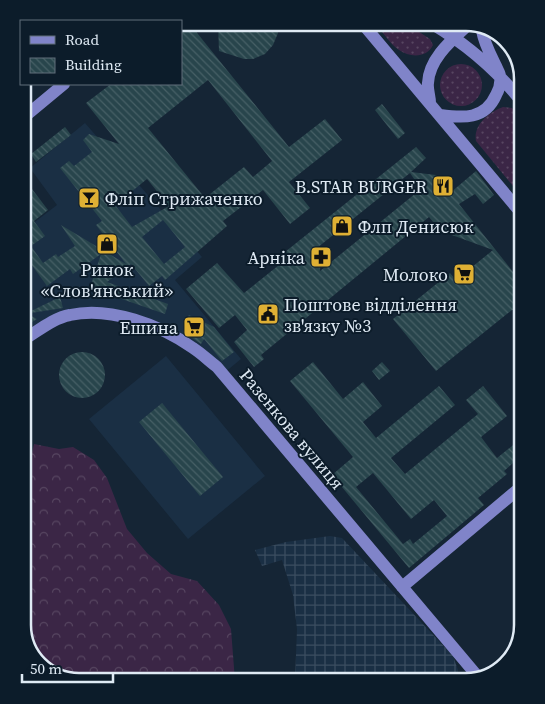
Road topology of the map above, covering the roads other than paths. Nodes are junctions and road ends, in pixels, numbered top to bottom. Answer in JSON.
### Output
{"nodes":[{"id":1,"x":369,"y":31,"type":"edge"},
{"id":2,"x":445,"y":31,"type":"edge"},
{"id":3,"x":461,"y":31,"type":"edge"},
{"id":4,"x":482,"y":34,"type":"edge"},
{"id":5,"x":455,"y":37,"type":"junction"},
{"id":6,"x":501,"y":76,"type":"junction"},
{"id":7,"x":63,"y":85,"type":"edge"},
{"id":8,"x":514,"y":92,"type":"edge"},
{"id":9,"x":430,"y":103,"type":"junction"},
{"id":10,"x":31,"y":111,"type":"edge"},
{"id":11,"x":440,"y":115,"type":"junction"},
{"id":12,"x":514,"y":204,"type":"edge"},
{"id":13,"x":31,"y":336,"type":"edge"},
{"id":14,"x":514,"y":493,"type":"edge"},
{"id":15,"x":402,"y":587,"type":"junction"},
{"id":16,"x":474,"y":672,"type":"edge"}],
"edges":[{"from":1,"to":9,"type":"street"},
{"from":2,"to":5,"type":"street"},
{"from":3,"to":5,"type":"street"},
{"from":4,"to":6,"type":"street"},
{"from":5,"to":6,"type":"street"},
{"from":5,"to":9,"type":"street"},
{"from":6,"to":8,"type":"street"},
{"from":6,"to":11,"type":"street"},
{"from":7,"to":10,"type":"street"},
{"from":9,"to":11,"type":"street"},
{"from":11,"to":12,"type":"street"},
{"from":13,"to":15,"type":"street","name":"Разенкова вулиця"},
{"from":14,"to":15,"type":"street"},
{"from":15,"to":16,"type":"street","name":"Разенкова вулиця"}]}
